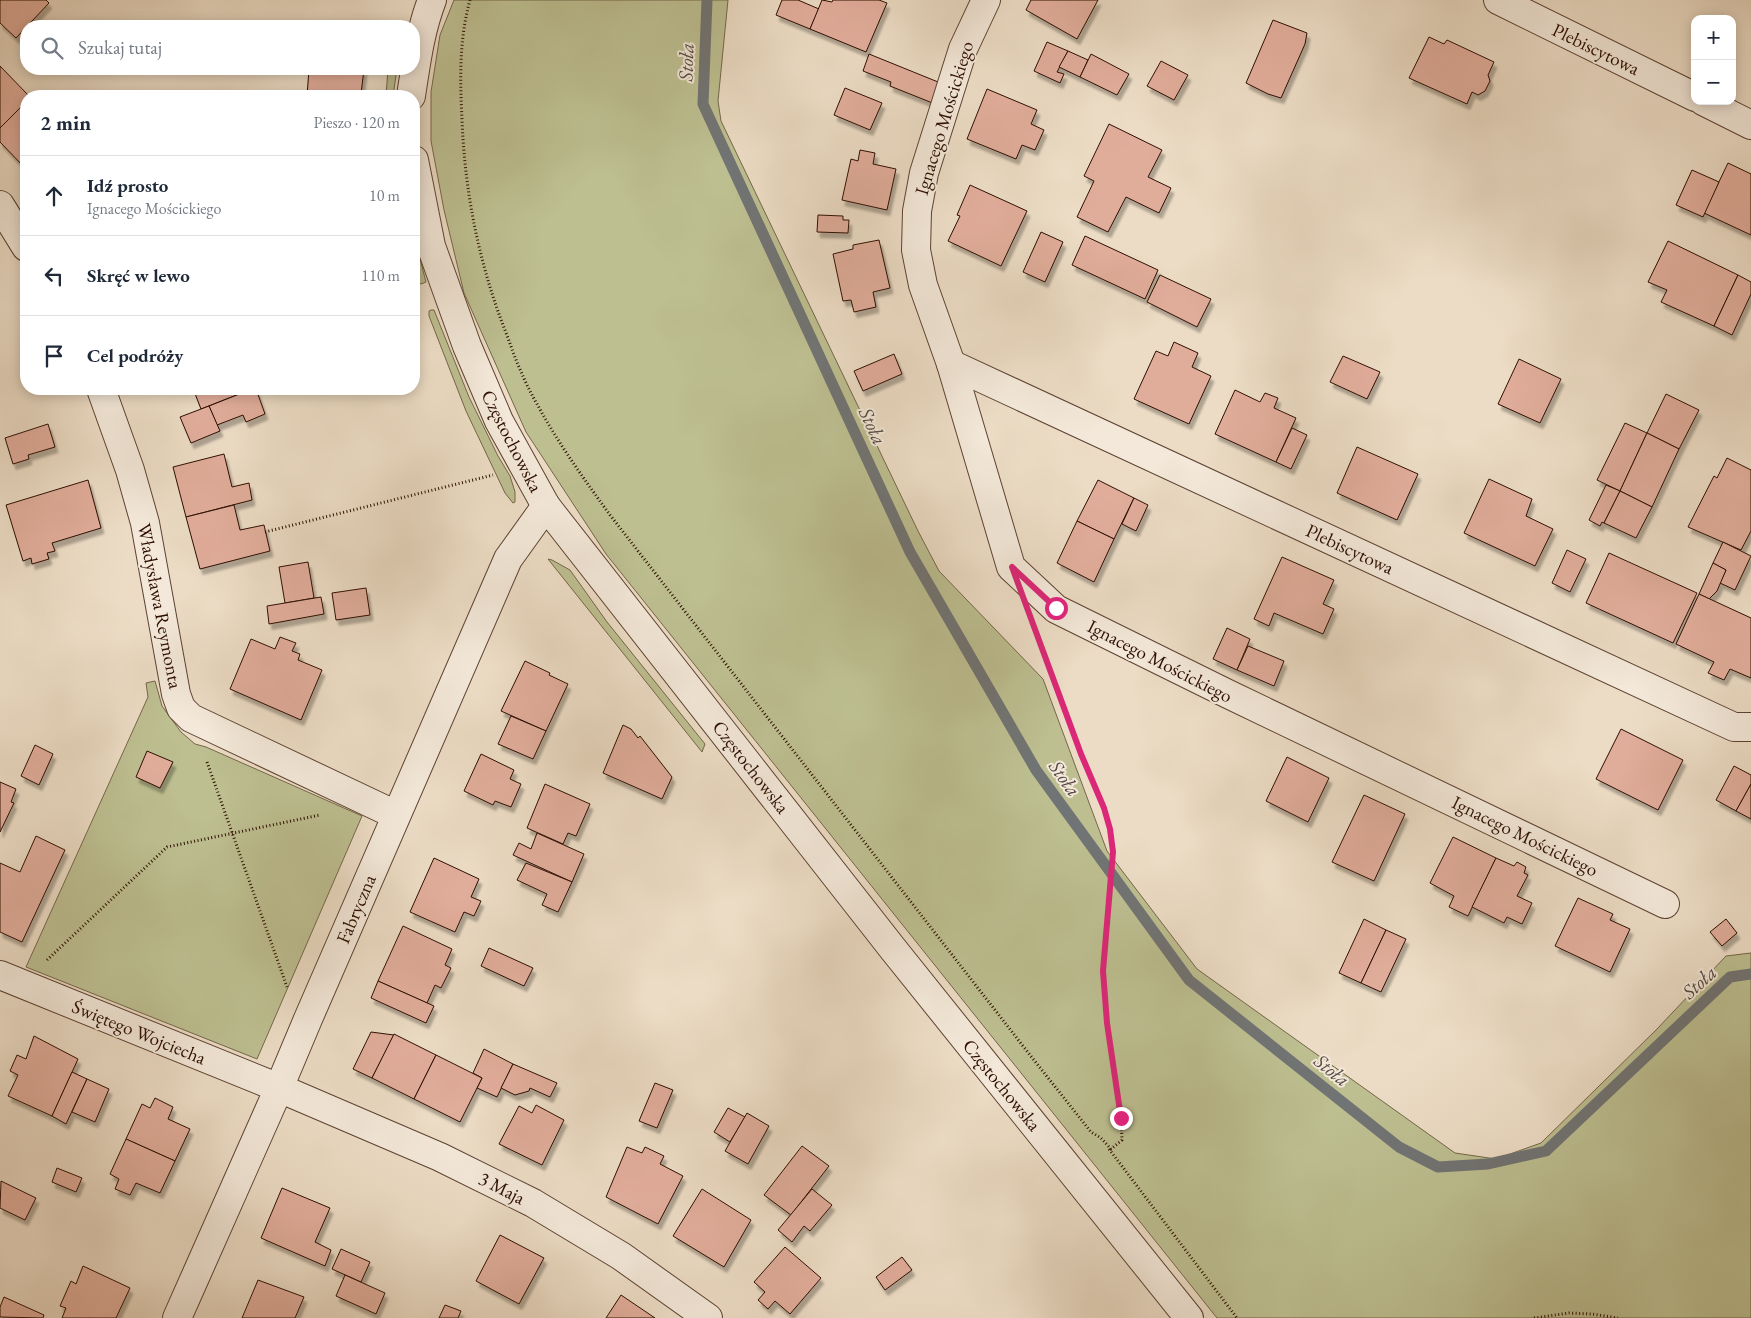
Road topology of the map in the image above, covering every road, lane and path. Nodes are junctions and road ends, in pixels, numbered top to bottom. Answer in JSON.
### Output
{"nodes":[{"id":1,"x":432,"y":0,"type":"edge"},
{"id":2,"x":470,"y":0,"type":"edge"},
{"id":3,"x":986,"y":0,"type":"edge"},
{"id":4,"x":1498,"y":0,"type":"edge"},
{"id":5,"x":420,"y":41,"type":"edge"},
{"id":6,"x":414,"y":75,"type":"edge"},
{"id":7,"x":412,"y":90,"type":"edge"},
{"id":8,"x":1691,"y":95,"type":"edge"},
{"id":9,"x":1711,"y":105,"type":"edge"},
{"id":10,"x":1751,"y":125,"type":"edge"},
{"id":11,"x":420,"y":190,"type":"edge"},
{"id":12,"x":0,"y":206,"type":"edge"},
{"id":13,"x":20,"y":238,"type":"edge"},
{"id":14,"x":951,"y":364,"type":"junction"},
{"id":15,"x":103,"y":395,"type":"edge"},
{"id":16,"x":492,"y":475,"type":"dead end"},
{"id":17,"x":546,"y":506,"type":"junction"},
{"id":18,"x":265,"y":532,"type":"dead end"},
{"id":19,"x":1035,"y":631,"type":"dead end"},
{"id":20,"x":192,"y":718,"type":"junction"},
{"id":21,"x":1751,"y":726,"type":"edge"},
{"id":22,"x":385,"y":810,"type":"junction"},
{"id":23,"x":233,"y":833,"type":"junction"},
{"id":24,"x":1665,"y":904,"type":"dead end"},
{"id":25,"x":10,"y":980,"type":"edge"},
{"id":26,"x":290,"y":994,"type":"dead end"},
{"id":27,"x":279,"y":1088,"type":"junction"},
{"id":28,"x":1101,"y":1138,"type":"junction"},
{"id":29,"x":177,"y":1318,"type":"edge"},
{"id":30,"x":708,"y":1318,"type":"edge"},
{"id":31,"x":1190,"y":1318,"type":"edge"},
{"id":32,"x":1237,"y":1318,"type":"edge"},
{"id":33,"x":1534,"y":1318,"type":"edge"},
{"id":34,"x":1618,"y":1318,"type":"edge"}],
"edges":[{"from":1,"to":5,"type":"street"},
{"from":2,"to":28,"type":"path"},
{"from":3,"to":14,"type":"street","name":"Ignacego Mościckiego"},
{"from":4,"to":8,"type":"street","name":"Plebiscytowa"},
{"from":6,"to":7,"type":"street"},
{"from":9,"to":10,"type":"street"},
{"from":11,"to":17,"type":"street","name":"Częstochowska"},
{"from":12,"to":13,"type":"street"},
{"from":14,"to":21,"type":"street","name":"Plebiscytowa"},
{"from":14,"to":24,"type":"street","name":"Ignacego Mościckiego"},
{"from":15,"to":20,"type":"street","name":"Władysława Reymonta"},
{"from":16,"to":18,"type":"path"},
{"from":17,"to":22,"type":"street","name":"Fabryczna"},
{"from":17,"to":31,"type":"street","name":"Częstochowska"},
{"from":19,"to":28,"type":"path"},
{"from":20,"to":22,"type":"street","name":"Władysława Reymonta"},
{"from":20,"to":23,"type":"path"},
{"from":22,"to":23,"type":"path"},
{"from":22,"to":27,"type":"street","name":"Fabryczna"},
{"from":23,"to":25,"type":"path"},
{"from":23,"to":26,"type":"path"},
{"from":25,"to":27,"type":"street","name":"Świętego Wojciecha"},
{"from":27,"to":29,"type":"street","name":"Fabryczna"},
{"from":27,"to":30,"type":"street","name":"3 Maja"},
{"from":28,"to":32,"type":"path"},
{"from":33,"to":34,"type":"path"}]}
